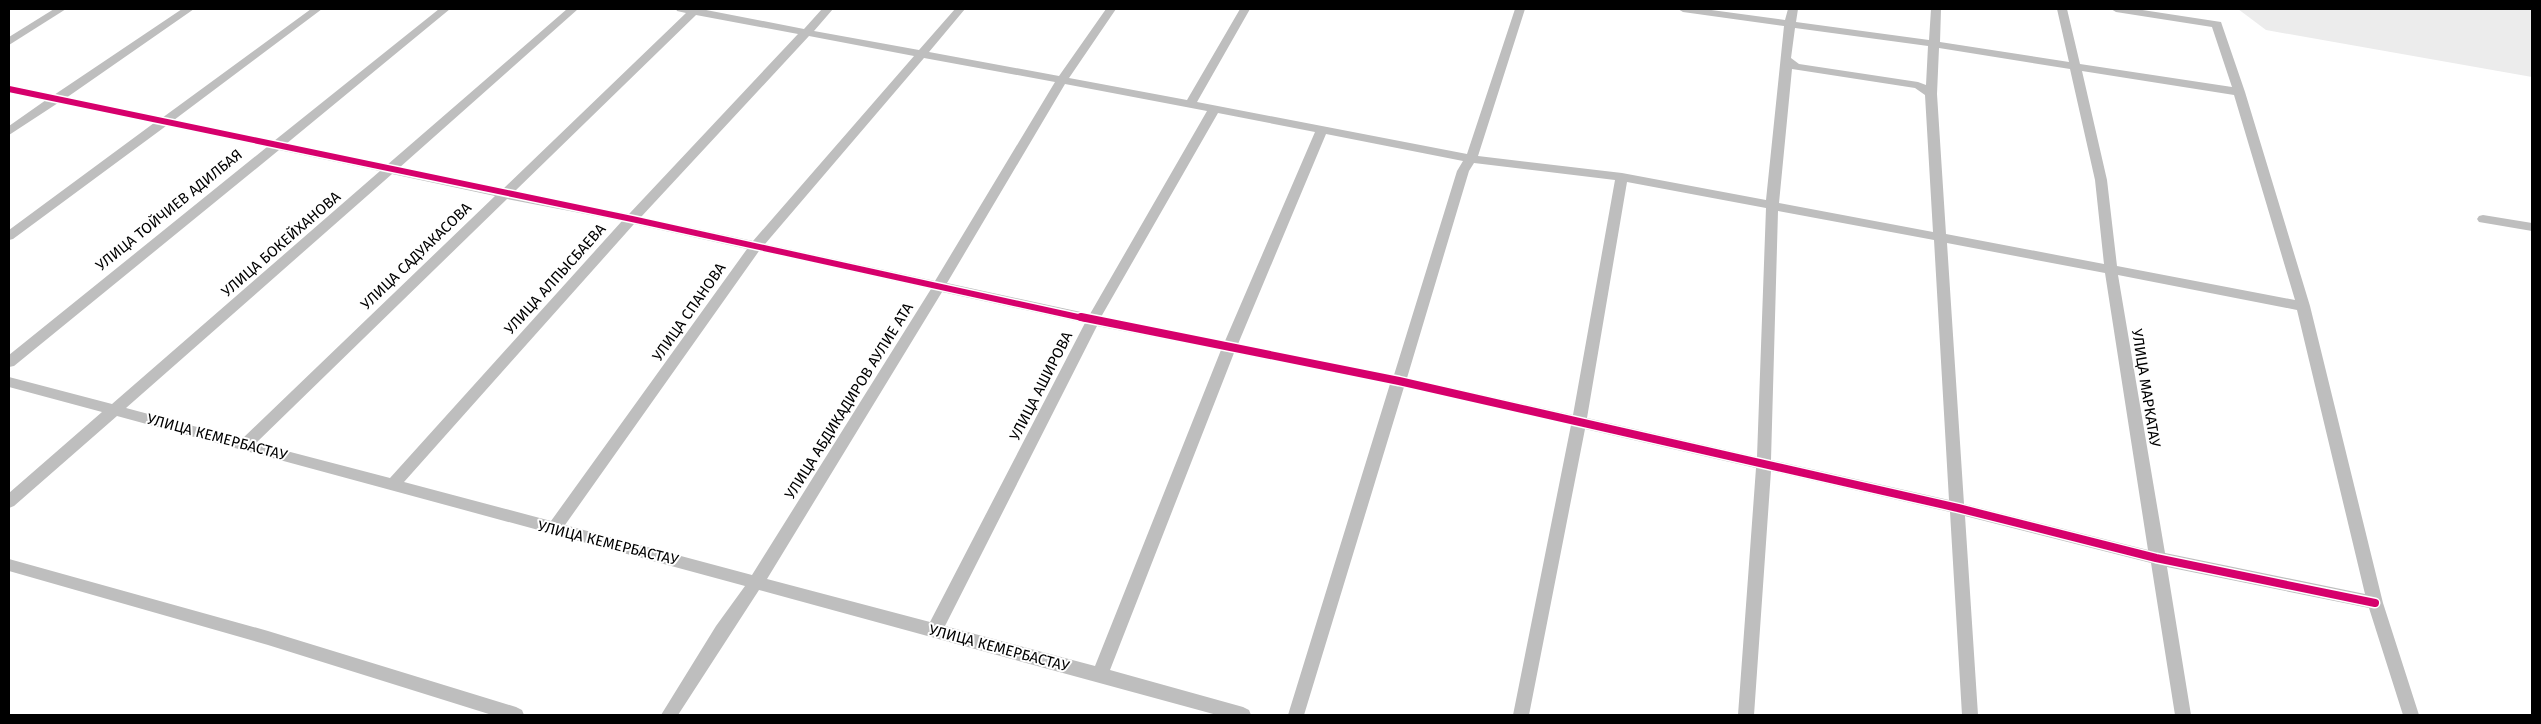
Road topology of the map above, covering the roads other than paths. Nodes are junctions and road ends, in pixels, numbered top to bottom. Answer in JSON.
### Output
{"nodes":[{"id":1,"x":61,"y":9,"type":"edge"},
{"id":2,"x":189,"y":9,"type":"edge"},
{"id":3,"x":317,"y":9,"type":"edge"},
{"id":4,"x":445,"y":9,"type":"edge"},
{"id":5,"x":573,"y":9,"type":"edge"},
{"id":6,"x":681,"y":9,"type":"edge"},
{"id":7,"x":828,"y":9,"type":"edge"},
{"id":8,"x":960,"y":9,"type":"edge"},
{"id":9,"x":1111,"y":9,"type":"edge"},
{"id":10,"x":1245,"y":9,"type":"edge"},
{"id":11,"x":1520,"y":9,"type":"edge"},
{"id":12,"x":1683,"y":9,"type":"edge"},
{"id":13,"x":1793,"y":9,"type":"edge"},
{"id":14,"x":1936,"y":9,"type":"edge"},
{"id":15,"x":2062,"y":9,"type":"edge"},
{"id":16,"x":2116,"y":9,"type":"edge"},
{"id":17,"x":695,"y":10,"type":"edge"},
{"id":18,"x":1790,"y":24,"type":"junction"},
{"id":19,"x":805,"y":34,"type":"junction"},
{"id":20,"x":9,"y":42,"type":"edge"},
{"id":21,"x":1934,"y":44,"type":"junction"},
{"id":22,"x":922,"y":55,"type":"junction"},
{"id":23,"x":1787,"y":62,"type":"junction"},
{"id":24,"x":2075,"y":66,"type":"junction"},
{"id":25,"x":1061,"y":80,"type":"junction"},
{"id":26,"x":9,"y":89,"type":"edge"},
{"id":27,"x":2239,"y":92,"type":"junction"},
{"id":28,"x":1931,"y":94,"type":"junction"},
{"id":29,"x":57,"y":98,"type":"junction"},
{"id":30,"x":1190,"y":104,"type":"junction"},
{"id":31,"x":1214,"y":109,"type":"junction"},
{"id":32,"x":164,"y":122,"type":"junction"},
{"id":33,"x":9,"y":131,"type":"edge"},
{"id":34,"x":1321,"y":131,"type":"junction"},
{"id":35,"x":274,"y":146,"type":"junction"},
{"id":36,"x":1471,"y":159,"type":"junction"},
{"id":37,"x":390,"y":170,"type":"junction"},
{"id":38,"x":1622,"y":177,"type":"junction"},
{"id":39,"x":504,"y":194,"type":"junction"},
{"id":40,"x":1772,"y":206,"type":"junction"},
{"id":41,"x":632,"y":219,"type":"junction"},
{"id":42,"x":2483,"y":219,"type":"dead end"},
{"id":43,"x":2532,"y":227,"type":"edge"},
{"id":44,"x":9,"y":236,"type":"edge"},
{"id":45,"x":1940,"y":238,"type":"junction"},
{"id":46,"x":756,"y":246,"type":"junction"},
{"id":47,"x":2111,"y":270,"type":"junction"},
{"id":48,"x":939,"y":286,"type":"junction"},
{"id":49,"x":2303,"y":306,"type":"junction"},
{"id":50,"x":1093,"y":320,"type":"junction"},
{"id":51,"x":1229,"y":348,"type":"junction"},
{"id":52,"x":9,"y":362,"type":"edge"},
{"id":53,"x":1399,"y":381,"type":"junction"},
{"id":54,"x":9,"y":382,"type":"edge"},
{"id":55,"x":116,"y":410,"type":"junction"},
{"id":56,"x":1579,"y":421,"type":"junction"},
{"id":57,"x":246,"y":444,"type":"junction"},
{"id":58,"x":1764,"y":463,"type":"junction"},
{"id":59,"x":392,"y":486,"type":"junction"},
{"id":60,"x":9,"y":502,"type":"edge"},
{"id":61,"x":1958,"y":508,"type":"junction"},
{"id":62,"x":554,"y":529,"type":"junction"},
{"id":63,"x":2156,"y":558,"type":"junction"},
{"id":64,"x":9,"y":565,"type":"edge"},
{"id":65,"x":757,"y":581,"type":"junction"},
{"id":66,"x":2375,"y":603,"type":"junction"},
{"id":67,"x":934,"y":630,"type":"junction"},
{"id":68,"x":1100,"y":675,"type":"junction"},
{"id":69,"x":516,"y":715,"type":"edge"},
{"id":70,"x":669,"y":715,"type":"edge"},
{"id":71,"x":1243,"y":715,"type":"edge"},
{"id":72,"x":1296,"y":715,"type":"edge"},
{"id":73,"x":1521,"y":715,"type":"edge"},
{"id":74,"x":1746,"y":715,"type":"edge"},
{"id":75,"x":1970,"y":715,"type":"edge"},
{"id":76,"x":2183,"y":715,"type":"edge"},
{"id":77,"x":2411,"y":715,"type":"edge"}],
"edges":[{"from":1,"to":20,"type":"street"},
{"from":2,"to":29,"type":"street"},
{"from":3,"to":32,"type":"street"},
{"from":4,"to":35,"type":"street","name":"УЛИЦА ТОЙЧИЕВ АДИЛБАЯ"},
{"from":5,"to":37,"type":"street","name":"УЛИЦА БОКЕЙХАНОВА"},
{"from":6,"to":17,"type":"street"},
{"from":7,"to":19,"type":"street","name":"УЛИЦА АЛПЫСБАЕВА"},
{"from":8,"to":22,"type":"street","name":"УЛИЦА СПАНОВА"},
{"from":9,"to":25,"type":"street","name":"УЛИЦА АБДИКАДИРОВ АУЛИЕ АТА"},
{"from":10,"to":30,"type":"street"},
{"from":11,"to":36,"type":"street"},
{"from":12,"to":18,"type":"street"},
{"from":13,"to":18,"type":"street"},
{"from":14,"to":21,"type":"street"},
{"from":15,"to":24,"type":"street","name":"УЛИЦА МАРКАТАУ"},
{"from":16,"to":27,"type":"street"},
{"from":17,"to":19,"type":"street"},
{"from":17,"to":39,"type":"street","name":"УЛИЦА САДУАКАСОВА"},
{"from":18,"to":21,"type":"street"},
{"from":18,"to":23,"type":"street"},
{"from":19,"to":22,"type":"street"},
{"from":19,"to":41,"type":"street","name":"УЛИЦА АЛПЫСБАЕВА"},
{"from":21,"to":24,"type":"street"},
{"from":21,"to":28,"type":"street"},
{"from":22,"to":25,"type":"street"},
{"from":22,"to":46,"type":"street","name":"УЛИЦА СПАНОВА"},
{"from":23,"to":28,"type":"street"},
{"from":23,"to":40,"type":"street"},
{"from":24,"to":27,"type":"street"},
{"from":24,"to":47,"type":"street","name":"УЛИЦА МАРКАТАУ"},
{"from":25,"to":30,"type":"street"},
{"from":25,"to":48,"type":"street","name":"УЛИЦА АБДИКАДИРОВ АУЛИЕ АТА"},
{"from":26,"to":29,"type":"street"},
{"from":27,"to":49,"type":"street"},
{"from":28,"to":45,"type":"street"},
{"from":29,"to":32,"type":"street"},
{"from":29,"to":33,"type":"street"},
{"from":30,"to":31,"type":"street"},
{"from":31,"to":34,"type":"street"},
{"from":31,"to":50,"type":"street","name":"УЛИЦА АШИРОВА"},
{"from":32,"to":35,"type":"street"},
{"from":32,"to":44,"type":"street"},
{"from":34,"to":36,"type":"street"},
{"from":34,"to":51,"type":"street"},
{"from":35,"to":37,"type":"street"},
{"from":35,"to":52,"type":"street","name":"УЛИЦА ТОЙЧИЕВ АДИЛБАЯ"},
{"from":36,"to":38,"type":"street"},
{"from":36,"to":53,"type":"street"},
{"from":37,"to":39,"type":"street"},
{"from":37,"to":55,"type":"street","name":"УЛИЦА БОКЕЙХАНОВА"},
{"from":38,"to":40,"type":"street"},
{"from":38,"to":56,"type":"street"},
{"from":39,"to":41,"type":"street"},
{"from":39,"to":57,"type":"street","name":"УЛИЦА САДУАКАСОВА"},
{"from":40,"to":45,"type":"street"},
{"from":40,"to":58,"type":"street"},
{"from":41,"to":46,"type":"street"},
{"from":41,"to":59,"type":"street","name":"УЛИЦА АЛПЫСБАЕВА"},
{"from":42,"to":43,"type":"street"},
{"from":45,"to":47,"type":"street"},
{"from":45,"to":61,"type":"street"},
{"from":46,"to":48,"type":"street"},
{"from":46,"to":62,"type":"street","name":"УЛИЦА СПАНОВА"},
{"from":47,"to":49,"type":"street"},
{"from":47,"to":63,"type":"street","name":"УЛИЦА МАРКАТАУ"},
{"from":48,"to":50,"type":"street"},
{"from":48,"to":65,"type":"street","name":"УЛИЦА АБДИКАДИРОВ АУЛИЕ АТА"},
{"from":49,"to":66,"type":"street"},
{"from":50,"to":51,"type":"street"},
{"from":50,"to":67,"type":"street","name":"УЛИЦА АШИРОВА"},
{"from":51,"to":53,"type":"street"},
{"from":51,"to":68,"type":"street"},
{"from":53,"to":56,"type":"street"},
{"from":53,"to":72,"type":"street"},
{"from":54,"to":55,"type":"street","name":"УЛИЦА КЕМЕРБАСТАУ"},
{"from":55,"to":57,"type":"street","name":"УЛИЦА КЕМЕРБАСТАУ"},
{"from":55,"to":60,"type":"street","name":"УЛИЦА БОКЕЙХАНОВА"},
{"from":56,"to":58,"type":"street"},
{"from":56,"to":73,"type":"street"},
{"from":57,"to":59,"type":"street","name":"УЛИЦА КЕМЕРБАСТАУ"},
{"from":58,"to":61,"type":"street"},
{"from":58,"to":74,"type":"street"},
{"from":59,"to":62,"type":"street","name":"УЛИЦА КЕМЕРБАСТАУ"},
{"from":61,"to":63,"type":"street"},
{"from":61,"to":75,"type":"street"},
{"from":62,"to":65,"type":"street","name":"УЛИЦА КЕМЕРБАСТАУ"},
{"from":63,"to":66,"type":"street"},
{"from":63,"to":76,"type":"street","name":"УЛИЦА МАРКАТАУ"},
{"from":64,"to":69,"type":"street"},
{"from":65,"to":67,"type":"street","name":"УЛИЦА КЕМЕРБАСТАУ"},
{"from":65,"to":70,"type":"street","name":"УЛИЦА АБДИКАДИРОВ АУЛИЕ АТА"},
{"from":66,"to":77,"type":"street"},
{"from":67,"to":68,"type":"street","name":"УЛИЦА КЕМЕРБАСТАУ"},
{"from":68,"to":71,"type":"street","name":"УЛИЦА КЕМЕРБАСТАУ"}]}
